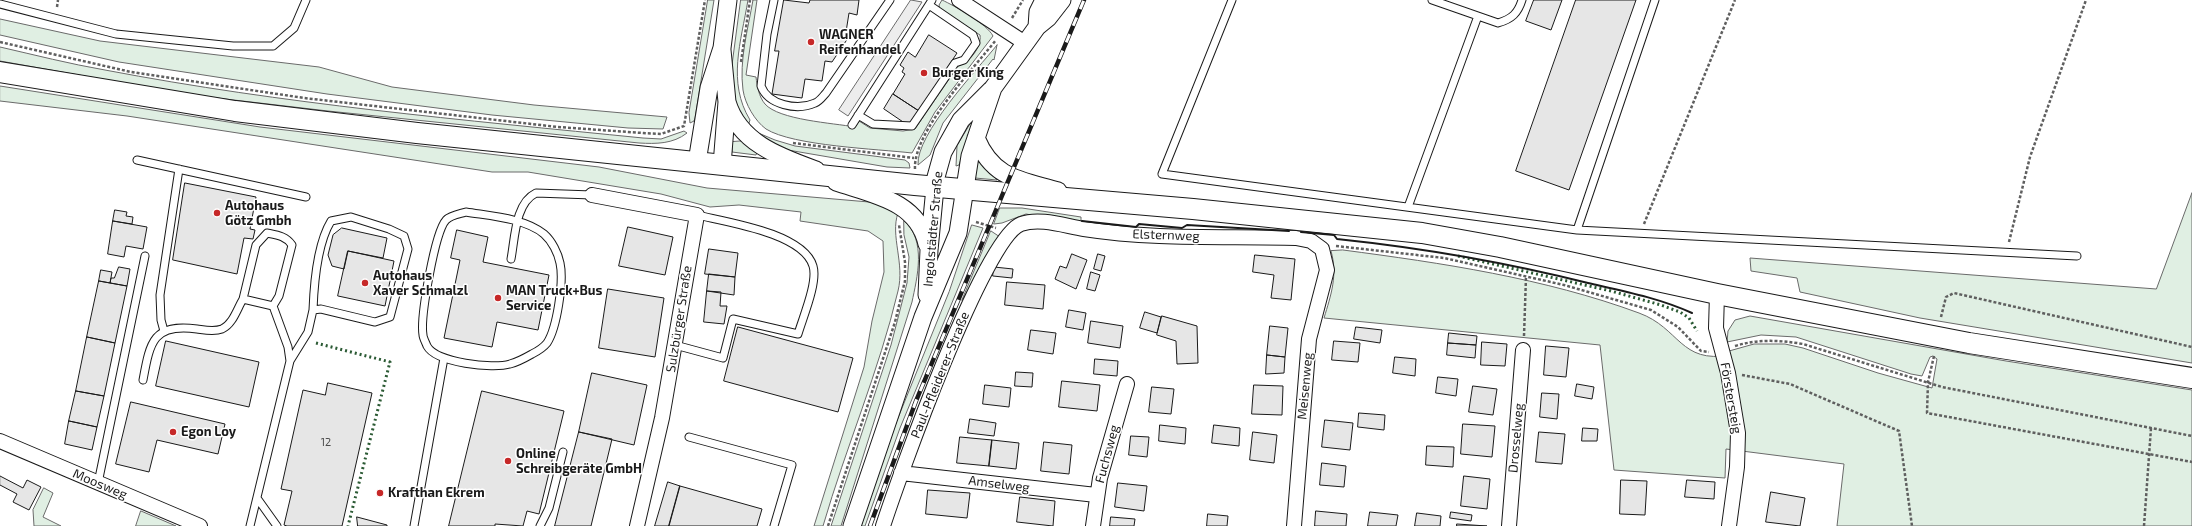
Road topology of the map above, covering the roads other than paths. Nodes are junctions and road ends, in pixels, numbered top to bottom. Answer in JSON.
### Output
{"nodes":[{"id":1,"x":306,"y":0,"type":"edge"},
{"id":2,"x":728,"y":0,"type":"edge"},
{"id":3,"x":774,"y":0,"type":"edge"},
{"id":4,"x":890,"y":0,"type":"edge"},
{"id":5,"x":1044,"y":0,"type":"edge"},
{"id":6,"x":1062,"y":0,"type":"edge"},
{"id":7,"x":1232,"y":0,"type":"edge"},
{"id":8,"x":1432,"y":0,"type":"edge"},
{"id":9,"x":1522,"y":0,"type":"edge"},
{"id":10,"x":1655,"y":0,"type":"edge"},
{"id":11,"x":963,"y":1,"type":"edge"},
{"id":12,"x":930,"y":2,"type":"edge"},
{"id":13,"x":0,"y":4,"type":"edge"},
{"id":14,"x":1478,"y":16,"type":"junction"},
{"id":15,"x":1037,"y":27,"type":"junction"},
{"id":16,"x":1025,"y":43,"type":"junction"},
{"id":17,"x":722,"y":48,"type":"junction"},
{"id":18,"x":0,"y":72,"type":"edge"},
{"id":19,"x":993,"y":88,"type":"junction"},
{"id":20,"x":727,"y":102,"type":"junction"},
{"id":21,"x":858,"y":115,"type":"junction"},
{"id":22,"x":852,"y":125,"type":"dead end"},
{"id":23,"x":976,"y":138,"type":"junction"},
{"id":24,"x":137,"y":160,"type":"dead end"},
{"id":25,"x":696,"y":162,"type":"junction"},
{"id":26,"x":722,"y":165,"type":"junction"},
{"id":27,"x":179,"y":169,"type":"junction"},
{"id":28,"x":811,"y":174,"type":"junction"},
{"id":29,"x":841,"y":178,"type":"junction"},
{"id":30,"x":934,"y":187,"type":"junction"},
{"id":31,"x":965,"y":190,"type":"junction"},
{"id":32,"x":592,"y":195,"type":"joint"},
{"id":33,"x":306,"y":197,"type":"dead end"},
{"id":34,"x":1086,"y":200,"type":"junction"},
{"id":35,"x":1408,"y":207,"type":"junction"},
{"id":36,"x":696,"y":215,"type":"junction"},
{"id":37,"x":518,"y":223,"type":"junction"},
{"id":38,"x":1010,"y":230,"type":"joint"},
{"id":39,"x":1577,"y":230,"type":"junction"},
{"id":40,"x":1322,"y":249,"type":"joint"},
{"id":41,"x":929,"y":250,"type":"junction"},
{"id":42,"x":144,"y":256,"type":"dead end"},
{"id":43,"x":2077,"y":256,"type":"dead end"},
{"id":44,"x":511,"y":259,"type":"dead end"},
{"id":45,"x":1717,"y":294,"type":"junction"},
{"id":46,"x":243,"y":299,"type":"junction"},
{"id":47,"x":273,"y":306,"type":"junction"},
{"id":48,"x":313,"y":310,"type":"junction"},
{"id":49,"x":923,"y":317,"type":"junction"},
{"id":50,"x":164,"y":331,"type":"junction"},
{"id":51,"x":675,"y":345,"type":"junction"},
{"id":52,"x":1523,"y":350,"type":"road end"},
{"id":53,"x":444,"y":358,"type":"junction"},
{"id":54,"x":290,"y":361,"type":"junction"},
{"id":55,"x":2192,"y":378,"type":"edge"},
{"id":56,"x":143,"y":380,"type":"dead end"},
{"id":57,"x":1127,"y":384,"type":"dead end"},
{"id":58,"x":690,"y":437,"type":"dead end"},
{"id":59,"x":0,"y":441,"type":"edge"},
{"id":60,"x":563,"y":452,"type":"dead end"},
{"id":61,"x":901,"y":473,"type":"junction"},
{"id":62,"x":98,"y":483,"type":"junction"},
{"id":63,"x":1096,"y":495,"type":"junction"},
{"id":64,"x":258,"y":498,"type":"junction"},
{"id":65,"x":200,"y":526,"type":"edge"},
{"id":66,"x":250,"y":526,"type":"edge"},
{"id":67,"x":277,"y":526,"type":"edge"},
{"id":68,"x":414,"y":526,"type":"edge"},
{"id":69,"x":540,"y":526,"type":"edge"},
{"id":70,"x":637,"y":526,"type":"edge"},
{"id":71,"x":774,"y":526,"type":"edge"},
{"id":72,"x":852,"y":526,"type":"edge"},
{"id":73,"x":883,"y":526,"type":"edge"},
{"id":74,"x":1093,"y":526,"type":"edge"},
{"id":75,"x":1294,"y":526,"type":"edge"},
{"id":76,"x":1509,"y":526,"type":"edge"},
{"id":77,"x":1729,"y":526,"type":"edge"}],
"edges":[{"from":1,"to":13,"type":"lane"},
{"from":2,"to":17,"type":"street"},
{"from":3,"to":4,"type":"lane"},
{"from":5,"to":15,"type":"street","name":"Ingolstädter Straße"},
{"from":6,"to":15,"type":"street","name":"Ingolstädter Straße"},
{"from":7,"to":35,"type":"lane"},
{"from":8,"to":14,"type":"lane"},
{"from":9,"to":14,"type":"lane"},
{"from":10,"to":39,"type":"lane"},
{"from":11,"to":16,"type":"street"},
{"from":12,"to":21,"type":"lane"},
{"from":12,"to":21,"type":"lane"},
{"from":14,"to":35,"type":"lane"},
{"from":15,"to":16,"type":"street","name":"Ingolstädter Straße"},
{"from":16,"to":19,"type":"street","name":"Ingolstädter Straße"},
{"from":17,"to":20,"type":"street"},
{"from":17,"to":25,"type":"street"},
{"from":18,"to":25,"type":"main road"},
{"from":19,"to":23,"type":"street","name":"Ingolstädter Straße"},
{"from":19,"to":30,"type":"street","name":"Ingolstädter Straße"},
{"from":20,"to":26,"type":"street"},
{"from":20,"to":29,"type":"street"},
{"from":21,"to":22,"type":"lane"},
{"from":23,"to":31,"type":"street","name":"Ingolstädter Straße"},
{"from":23,"to":34,"type":"street"},
{"from":24,"to":27,"type":"lane"},
{"from":25,"to":26,"type":"main road"},
{"from":26,"to":28,"type":"main road"},
{"from":27,"to":33,"type":"lane"},
{"from":27,"to":50,"type":"lane"},
{"from":28,"to":29,"type":"main road"},
{"from":28,"to":41,"type":"street"},
{"from":29,"to":30,"type":"main road"},
{"from":30,"to":31,"type":"main road"},
{"from":30,"to":41,"type":"street","name":"Ingolstädter Straße"},
{"from":31,"to":34,"type":"main road"},
{"from":31,"to":49,"type":"street","name":"Ingolstädter Straße"},
{"from":32,"to":36,"type":"street"},
{"from":32,"to":37,"type":"lane"},
{"from":34,"to":45,"type":"main road"},
{"from":35,"to":39,"type":"lane"},
{"from":36,"to":51,"type":"street","name":"Sulzbürger Straße"},
{"from":36,"to":51,"type":"lane"},
{"from":37,"to":44,"type":"lane"},
{"from":37,"to":53,"type":"lane"},
{"from":37,"to":53,"type":"lane"},
{"from":38,"to":40,"type":"street","name":"Elsternweg"},
{"from":38,"to":61,"type":"street","name":"Paul-Pfleiderer-Straße"},
{"from":39,"to":43,"type":"lane"},
{"from":40,"to":75,"type":"street","name":"Meisenweg"},
{"from":41,"to":49,"type":"street","name":"Ingolstädter Straße"},
{"from":42,"to":62,"type":"lane"},
{"from":45,"to":55,"type":"main road"},
{"from":45,"to":77,"type":"street","name":"Förstersteig"},
{"from":46,"to":47,"type":"lane"},
{"from":46,"to":47,"type":"lane"},
{"from":46,"to":50,"type":"lane"},
{"from":47,"to":54,"type":"lane"},
{"from":48,"to":48,"type":"lane"},
{"from":48,"to":54,"type":"lane"},
{"from":49,"to":72,"type":"street","name":"Ingolstädter Straße"},
{"from":50,"to":56,"type":"lane"},
{"from":51,"to":70,"type":"street","name":"Sulzbürger Straße"},
{"from":52,"to":76,"type":"street","name":"Drosselweg"},
{"from":53,"to":68,"type":"lane"},
{"from":54,"to":64,"type":"lane"},
{"from":57,"to":63,"type":"street","name":"Fuchsweg"},
{"from":58,"to":71,"type":"lane"},
{"from":59,"to":62,"type":"street","name":"Moosweg"},
{"from":60,"to":69,"type":"lane"},
{"from":61,"to":63,"type":"street","name":"Amselweg"},
{"from":61,"to":73,"type":"street","name":"Paul-Pfleiderer-Straße"},
{"from":62,"to":65,"type":"street","name":"Moosweg"},
{"from":63,"to":74,"type":"street","name":"Fuchsweg"},
{"from":64,"to":66,"type":"lane"},
{"from":64,"to":67,"type":"lane"}]}
